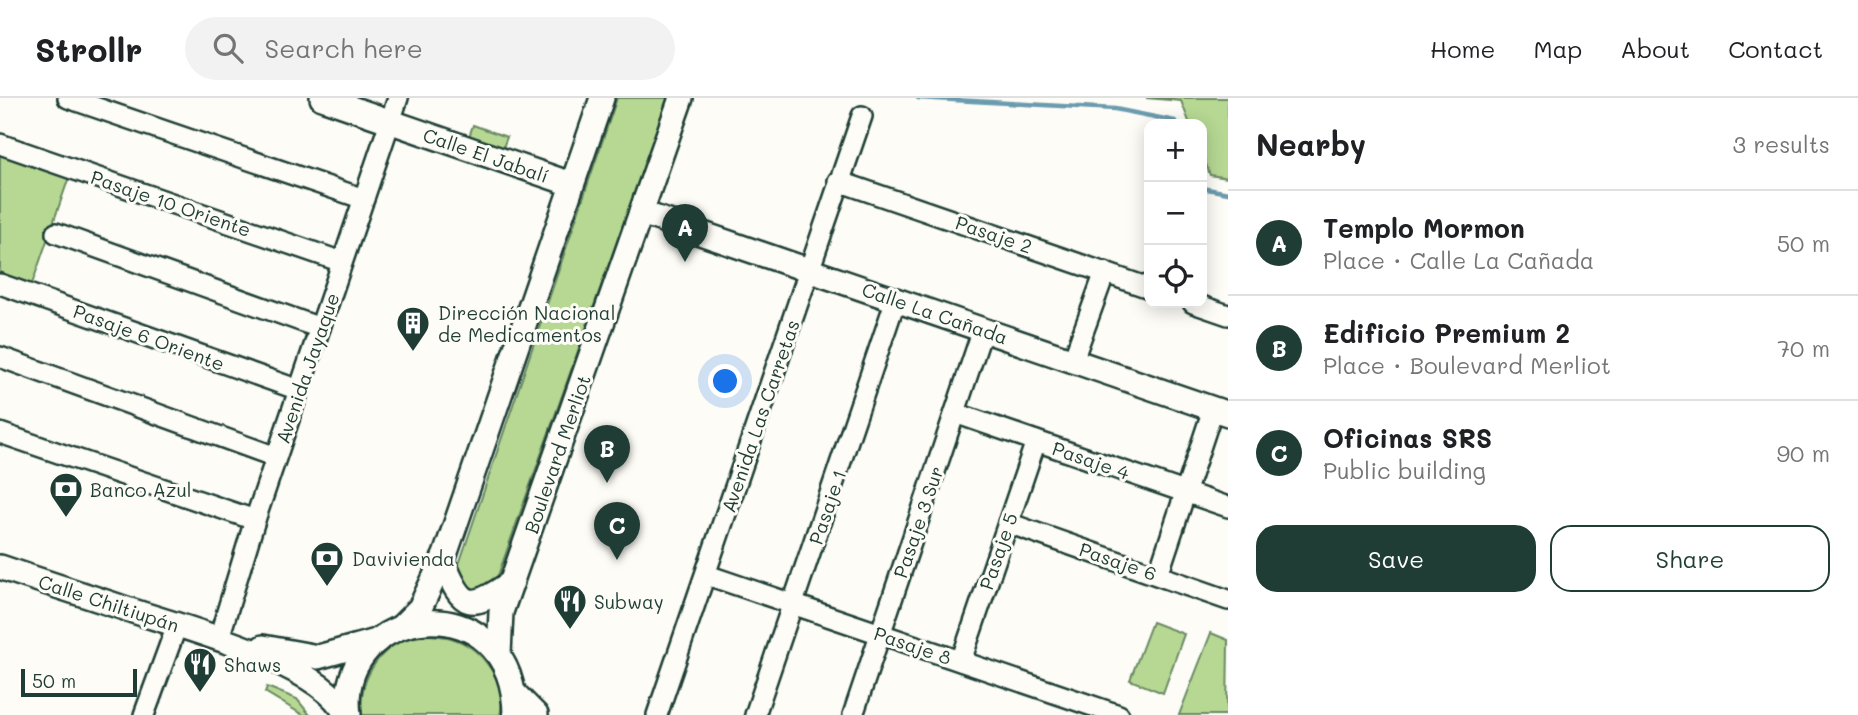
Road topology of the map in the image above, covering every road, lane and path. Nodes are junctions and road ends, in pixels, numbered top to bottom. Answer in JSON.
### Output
{"nodes":[{"id":1,"x":68,"y":98,"type":"edge"},
{"id":2,"x":322,"y":98,"type":"edge"},
{"id":3,"x":398,"y":98,"type":"edge"},
{"id":4,"x":602,"y":98,"type":"edge"},
{"id":5,"x":681,"y":98,"type":"edge"},
{"id":6,"x":862,"y":116,"type":"dead end"},
{"id":7,"x":390,"y":121,"type":"junction"},
{"id":8,"x":0,"y":144,"type":"edge"},
{"id":9,"x":838,"y":181,"type":"junction"},
{"id":10,"x":571,"y":184,"type":"junction"},
{"id":11,"x":364,"y":199,"type":"junction"},
{"id":12,"x":642,"y":213,"type":"junction"},
{"id":13,"x":56,"y":233,"type":"dead end"},
{"id":14,"x":342,"y":262,"type":"junction"},
{"id":15,"x":809,"y":271,"type":"junction"},
{"id":16,"x":1105,"y":272,"type":"junction"},
{"id":17,"x":0,"y":284,"type":"edge"},
{"id":18,"x":1144,"y":286,"type":"edge"},
{"id":19,"x":896,"y":299,"type":"junction"},
{"id":20,"x":1207,"y":308,"type":"edge"},
{"id":21,"x":1228,"y":315,"type":"edge"},
{"id":22,"x":320,"y":328,"type":"junction"},
{"id":23,"x":983,"y":329,"type":"junction"},
{"id":24,"x":0,"y":357,"type":"edge"},
{"id":25,"x":1073,"y":360,"type":"junction"},
{"id":26,"x":299,"y":390,"type":"junction"},
{"id":27,"x":1221,"y":412,"type":"edge"},
{"id":28,"x":955,"y":413,"type":"junction"},
{"id":29,"x":0,"y":433,"type":"edge"},
{"id":30,"x":1036,"y":441,"type":"junction"},
{"id":31,"x":276,"y":457,"type":"junction"},
{"id":32,"x":1186,"y":492,"type":"junction"},
{"id":33,"x":1228,"y":507,"type":"edge"},
{"id":34,"x":255,"y":520,"type":"junction"},
{"id":35,"x":1008,"y":523,"type":"junction"},
{"id":36,"x":443,"y":561,"type":"junction"},
{"id":37,"x":0,"y":567,"type":"edge"},
{"id":38,"x":707,"y":575,"type":"junction"},
{"id":39,"x":1158,"y":575,"type":"junction"},
{"id":40,"x":512,"y":582,"type":"junction"},
{"id":41,"x":1228,"y":600,"type":"edge"},
{"id":42,"x":794,"y":604,"type":"junction"},
{"id":43,"x":177,"y":625,"type":"junction"},
{"id":44,"x":402,"y":626,"type":"junction"},
{"id":45,"x":880,"y":634,"type":"junction"},
{"id":46,"x":219,"y":638,"type":"junction"},
{"id":47,"x":376,"y":641,"type":"junction"},
{"id":48,"x":499,"y":654,"type":"junction"},
{"id":49,"x":961,"y":661,"type":"junction"},
{"id":50,"x":515,"y":705,"type":"edge"},
{"id":51,"x":345,"y":711,"type":"edge"},
{"id":52,"x":145,"y":715,"type":"edge"},
{"id":53,"x":537,"y":715,"type":"edge"},
{"id":54,"x":657,"y":715,"type":"edge"},
{"id":55,"x":755,"y":715,"type":"edge"},
{"id":56,"x":853,"y":715,"type":"edge"},
{"id":57,"x":1116,"y":715,"type":"edge"}],
"edges":[{"from":1,"to":11,"type":"street"},
{"from":2,"to":7,"type":"main road","name":"Calle El Jabalí"},
{"from":3,"to":7,"type":"street","name":"Avenida Jayaque"},
{"from":4,"to":10,"type":"main road"},
{"from":5,"to":12,"type":"main road","name":"Boulevard Merliot"},
{"from":6,"to":9,"type":"street","name":"Avenida Las Carretas"},
{"from":7,"to":10,"type":"main road","name":"Calle El Jabalí"},
{"from":7,"to":11,"type":"street","name":"Avenida Jayaque"},
{"from":8,"to":14,"type":"street","name":"Pasaje 10 Oriente"},
{"from":9,"to":15,"type":"street","name":"Avenida Las Carretas"},
{"from":9,"to":16,"type":"street","name":"Pasaje 2"},
{"from":10,"to":36,"type":"main road"},
{"from":11,"to":14,"type":"street","name":"Avenida Jayaque"},
{"from":12,"to":15,"type":"main road","name":"Calle La Cañada"},
{"from":12,"to":40,"type":"main road","name":"Boulevard Merliot"},
{"from":13,"to":22,"type":"street"},
{"from":14,"to":22,"type":"street","name":"Avenida Jayaque"},
{"from":15,"to":19,"type":"main road","name":"Calle La Cañada"},
{"from":15,"to":38,"type":"street","name":"Avenida Las Carretas"},
{"from":16,"to":18,"type":"street","name":"Pasaje 2"},
{"from":16,"to":25,"type":"street"},
{"from":17,"to":26,"type":"street","name":"Pasaje 6 Oriente"},
{"from":19,"to":23,"type":"main road","name":"Calle La Cañada"},
{"from":19,"to":42,"type":"street","name":"Pasaje 1"},
{"from":20,"to":21,"type":"street"},
{"from":22,"to":26,"type":"street","name":"Avenida Jayaque"},
{"from":23,"to":25,"type":"main road","name":"Calle La Cañada"},
{"from":23,"to":28,"type":"street","name":"Pasaje 3 Sur"},
{"from":24,"to":31,"type":"street"},
{"from":25,"to":27,"type":"main road","name":"Calle La Cañada"},
{"from":26,"to":31,"type":"street","name":"Avenida Jayaque"},
{"from":27,"to":32,"type":"street"},
{"from":28,"to":30,"type":"street","name":"Pasaje 4"},
{"from":28,"to":45,"type":"street","name":"Pasaje 3 Sur"},
{"from":29,"to":34,"type":"street"},
{"from":30,"to":32,"type":"street","name":"Pasaje 4"},
{"from":30,"to":35,"type":"street","name":"Pasaje 5"},
{"from":31,"to":34,"type":"street","name":"Avenida Jayaque"},
{"from":32,"to":33,"type":"street","name":"Pasaje 4"},
{"from":32,"to":39,"type":"street"},
{"from":34,"to":46,"type":"street","name":"Avenida Jayaque"},
{"from":35,"to":39,"type":"street","name":"Pasaje 6"},
{"from":35,"to":49,"type":"street","name":"Pasaje 5"},
{"from":36,"to":40,"type":"main road"},
{"from":36,"to":44,"type":"main road"},
{"from":37,"to":43,"type":"main road","name":"Calle Chiltiupán"},
{"from":38,"to":42,"type":"street","name":"Pasaje 8"},
{"from":38,"to":54,"type":"street","name":"Avenida Las Carretas"},
{"from":39,"to":41,"type":"street","name":"Pasaje 6"},
{"from":40,"to":48,"type":"main road","name":"Boulevard Merliot"},
{"from":42,"to":45,"type":"street","name":"Pasaje 8"},
{"from":42,"to":55,"type":"street","name":"Pasaje 1"},
{"from":43,"to":46,"type":"main road","name":"Calle Chiltiupán"},
{"from":43,"to":52,"type":"street"},
{"from":44,"to":47,"type":"main road"},
{"from":44,"to":48,"type":"main road"},
{"from":45,"to":49,"type":"street","name":"Pasaje 8"},
{"from":45,"to":56,"type":"street","name":"Pasaje 3 Sur"},
{"from":46,"to":47,"type":"main road","name":"Calle Chiltiupán"},
{"from":46,"to":51,"type":"main road","name":"Calle Chiltiupán"},
{"from":47,"to":51,"type":"main road"},
{"from":48,"to":50,"type":"main road"},
{"from":49,"to":57,"type":"street","name":"Pasaje 8"},
{"from":50,"to":53,"type":"main road"}]}
